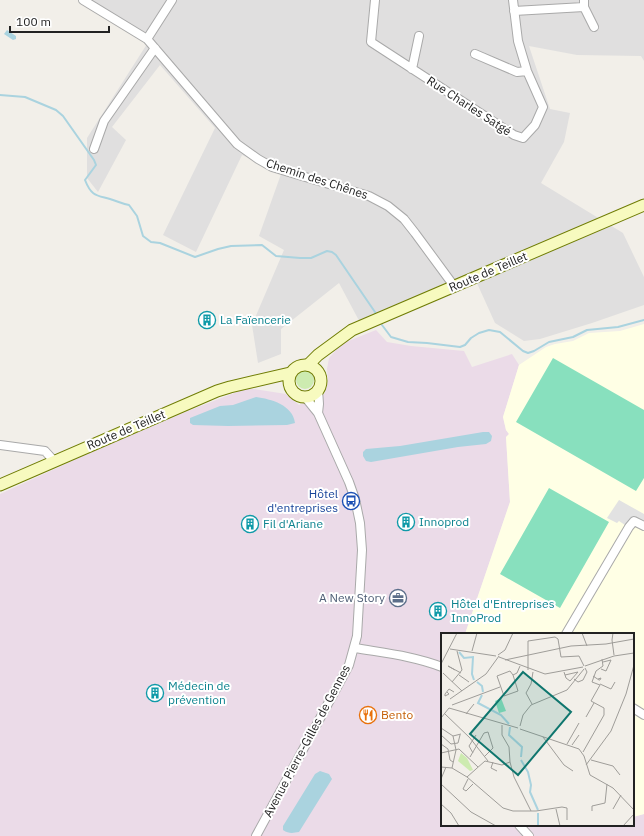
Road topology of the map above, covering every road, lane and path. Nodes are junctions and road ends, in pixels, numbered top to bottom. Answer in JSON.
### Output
{"nodes":[{"id":1,"x":83,"y":0,"type":"edge"},
{"id":2,"x":172,"y":0,"type":"edge"},
{"id":3,"x":375,"y":0,"type":"edge"},
{"id":4,"x":513,"y":0,"type":"edge"},
{"id":5,"x":584,"y":3,"type":"edge"},
{"id":6,"x":514,"y":11,"type":"junction"},
{"id":7,"x":594,"y":27,"type":"dead end"},
{"id":8,"x":419,"y":36,"type":"dead end"},
{"id":9,"x":147,"y":39,"type":"junction"},
{"id":10,"x":155,"y":48,"type":"junction"},
{"id":11,"x":475,"y":54,"type":"dead end"},
{"id":12,"x":412,"y":69,"type":"junction"},
{"id":13,"x":527,"y":71,"type":"junction"},
{"id":14,"x":94,"y":149,"type":"dead end"},
{"id":15,"x":644,"y":205,"type":"edge"},
{"id":16,"x":454,"y":286,"type":"junction"},
{"id":17,"x":334,"y":343,"type":"junction"},
{"id":18,"x":308,"y":365,"type":"junction"},
{"id":19,"x":290,"y":373,"type":"junction"},
{"id":20,"x":320,"y":374,"type":"junction"},
{"id":21,"x":254,"y":381,"type":"junction"},
{"id":22,"x":290,"y":388,"type":"junction"},
{"id":23,"x":318,"y":389,"type":"junction"},
{"id":24,"x":305,"y":396,"type":"junction"},
{"id":25,"x":318,"y":413,"type":"junction"},
{"id":26,"x":0,"y":445,"type":"edge"},
{"id":27,"x":54,"y":461,"type":"junction"},
{"id":28,"x":0,"y":485,"type":"edge"},
{"id":29,"x":644,"y":526,"type":"edge"},
{"id":30,"x":567,"y":633,"type":"edge"},
{"id":31,"x":355,"y":648,"type":"junction"},
{"id":32,"x":441,"y":667,"type":"edge"},
{"id":33,"x":634,"y":709,"type":"edge"},
{"id":34,"x":644,"y":715,"type":"edge"},
{"id":35,"x":520,"y":826,"type":"edge"},
{"id":36,"x":256,"y":836,"type":"edge"},
{"id":37,"x":529,"y":836,"type":"edge"}],
"edges":[{"from":1,"to":9,"type":"street","name":"Chemin des Chênes"},
{"from":2,"to":9,"type":"street"},
{"from":3,"to":12,"type":"street","name":"Rue Charles Satgé"},
{"from":4,"to":6,"type":"street","name":"Rue Charles Satgé"},
{"from":5,"to":6,"type":"street"},
{"from":5,"to":7,"type":"street"},
{"from":6,"to":13,"type":"street","name":"Rue Charles Satgé"},
{"from":8,"to":12,"type":"street"},
{"from":9,"to":10,"type":"street","name":"Chemin des Chênes"},
{"from":10,"to":14,"type":"street"},
{"from":10,"to":16,"type":"street","name":"Chemin des Chênes"},
{"from":11,"to":13,"type":"street"},
{"from":12,"to":13,"type":"street","name":"Rue Charles Satgé"},
{"from":15,"to":16,"type":"main road","name":"Route de Teillet"},
{"from":16,"to":17,"type":"main road","name":"Route de Teillet"},
{"from":17,"to":18,"type":"main road","name":"Route de Teillet"},
{"from":17,"to":20,"type":"main road","name":"Route de Teillet"},
{"from":18,"to":19,"type":"main road"},
{"from":18,"to":20,"type":"main road"},
{"from":19,"to":21,"type":"main road","name":"Route de Teillet"},
{"from":19,"to":22,"type":"main road"},
{"from":20,"to":23,"type":"main road"},
{"from":21,"to":22,"type":"main road","name":"Route de Teillet"},
{"from":21,"to":27,"type":"main road","name":"Route de Teillet"},
{"from":22,"to":24,"type":"main road"},
{"from":23,"to":24,"type":"main road"},
{"from":23,"to":25,"type":"street","name":"Avenue Pierre-Gilles de Gennes"},
{"from":24,"to":25,"type":"street","name":"Avenue Pierre-Gilles de Gennes"},
{"from":25,"to":31,"type":"street","name":"Avenue Pierre-Gilles de Gennes"},
{"from":26,"to":27,"type":"street"},
{"from":27,"to":28,"type":"main road","name":"Route de Teillet"},
{"from":29,"to":30,"type":"street"},
{"from":31,"to":32,"type":"street"},
{"from":31,"to":36,"type":"street","name":"Avenue Pierre-Gilles de Gennes"},
{"from":33,"to":34,"type":"street"},
{"from":35,"to":37,"type":"street"}]}
